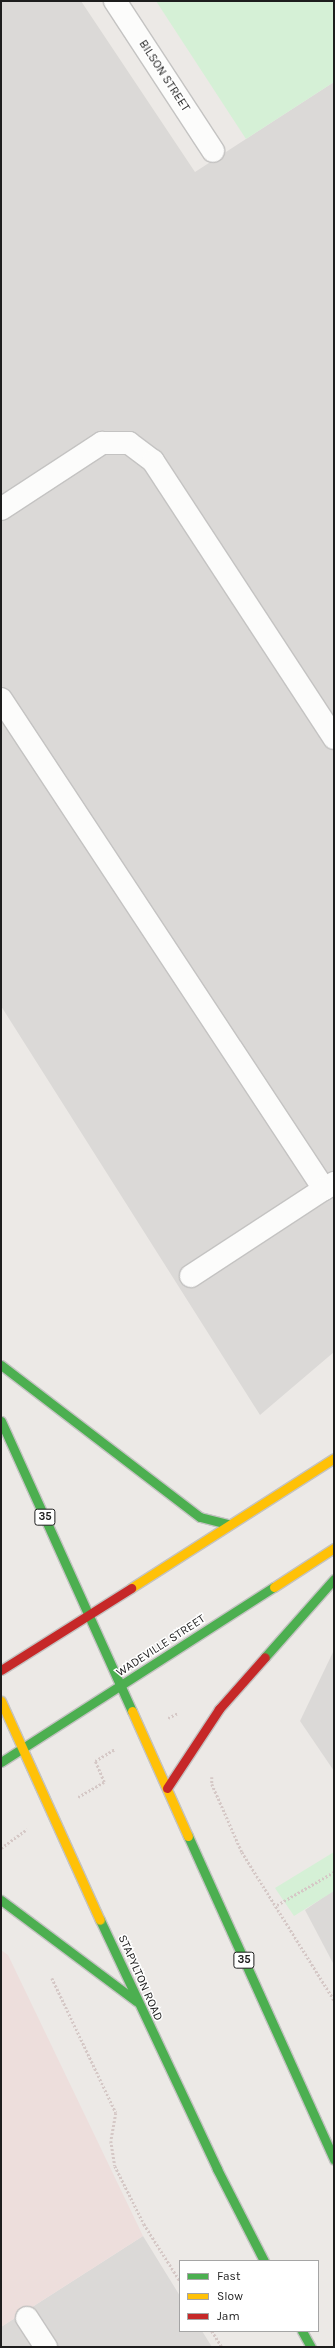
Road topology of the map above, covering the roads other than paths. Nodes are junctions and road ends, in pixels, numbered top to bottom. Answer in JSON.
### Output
{"nodes":[{"id":1,"x":116,"y":1,"type":"edge"},
{"id":2,"x":213,"y":151,"type":"dead end"},
{"id":3,"x":1,"y":509,"type":"edge"},
{"id":4,"x":1,"y":699,"type":"edge"},
{"id":5,"x":334,"y":738,"type":"edge"},
{"id":6,"x":329,"y":1186,"type":"edge"},
{"id":7,"x":191,"y":1276,"type":"dead end"},
{"id":8,"x":1,"y":1365,"type":"edge"},
{"id":9,"x":1,"y":1421,"type":"edge"},
{"id":10,"x":334,"y":1458,"type":"edge"},
{"id":11,"x":228,"y":1524,"type":"junction"},
{"id":12,"x":334,"y":1548,"type":"edge"},
{"id":13,"x":334,"y":1579,"type":"edge"},
{"id":14,"x":88,"y":1614,"type":"junction"},
{"id":15,"x":1,"y":1670,"type":"edge"},
{"id":16,"x":121,"y":1686,"type":"junction"},
{"id":17,"x":1,"y":1701,"type":"edge"},
{"id":18,"x":22,"y":1749,"type":"junction"},
{"id":19,"x":1,"y":1762,"type":"edge"},
{"id":20,"x":167,"y":1788,"type":"junction"},
{"id":21,"x":1,"y":1900,"type":"edge"},
{"id":22,"x":137,"y":2002,"type":"junction"},
{"id":23,"x":334,"y":2160,"type":"edge"},
{"id":24,"x":263,"y":2260,"type":"edge"},
{"id":25,"x":27,"y":2318,"type":"dead end"},
{"id":26,"x":303,"y":2332,"type":"edge"},
{"id":27,"x":46,"y":2347,"type":"edge"},
{"id":28,"x":311,"y":2347,"type":"edge"}],
"edges":[{"from":1,"to":2,"type":"street","name":"BILSON STREET"},
{"from":3,"to":5,"type":"street"},
{"from":4,"to":6,"type":"street"},
{"from":6,"to":7,"type":"street"},
{"from":8,"to":11,"type":"main road"},
{"from":9,"to":14,"type":"main road","number":"35"},
{"from":10,"to":11,"type":"main road"},
{"from":11,"to":14,"type":"main road"},
{"from":12,"to":16,"type":"main road","name":"WADEVILLE STREET"},
{"from":13,"to":20,"type":"main road"},
{"from":14,"to":15,"type":"main road"},
{"from":14,"to":16,"type":"main road","number":"35"},
{"from":16,"to":18,"type":"main road","name":"WADEVILLE STREET"},
{"from":16,"to":20,"type":"main road","number":"35"},
{"from":17,"to":18,"type":"main road","name":"STAPYLTON ROAD"},
{"from":18,"to":19,"type":"main road","name":"WADEVILLE STREET"},
{"from":18,"to":22,"type":"main road","name":"STAPYLTON ROAD"},
{"from":20,"to":23,"type":"main road","number":"35"},
{"from":21,"to":22,"type":"main road"},
{"from":22,"to":24,"type":"main road","name":"STAPYLTON ROAD"},
{"from":25,"to":27,"type":"street"},
{"from":26,"to":28,"type":"main road"}]}
